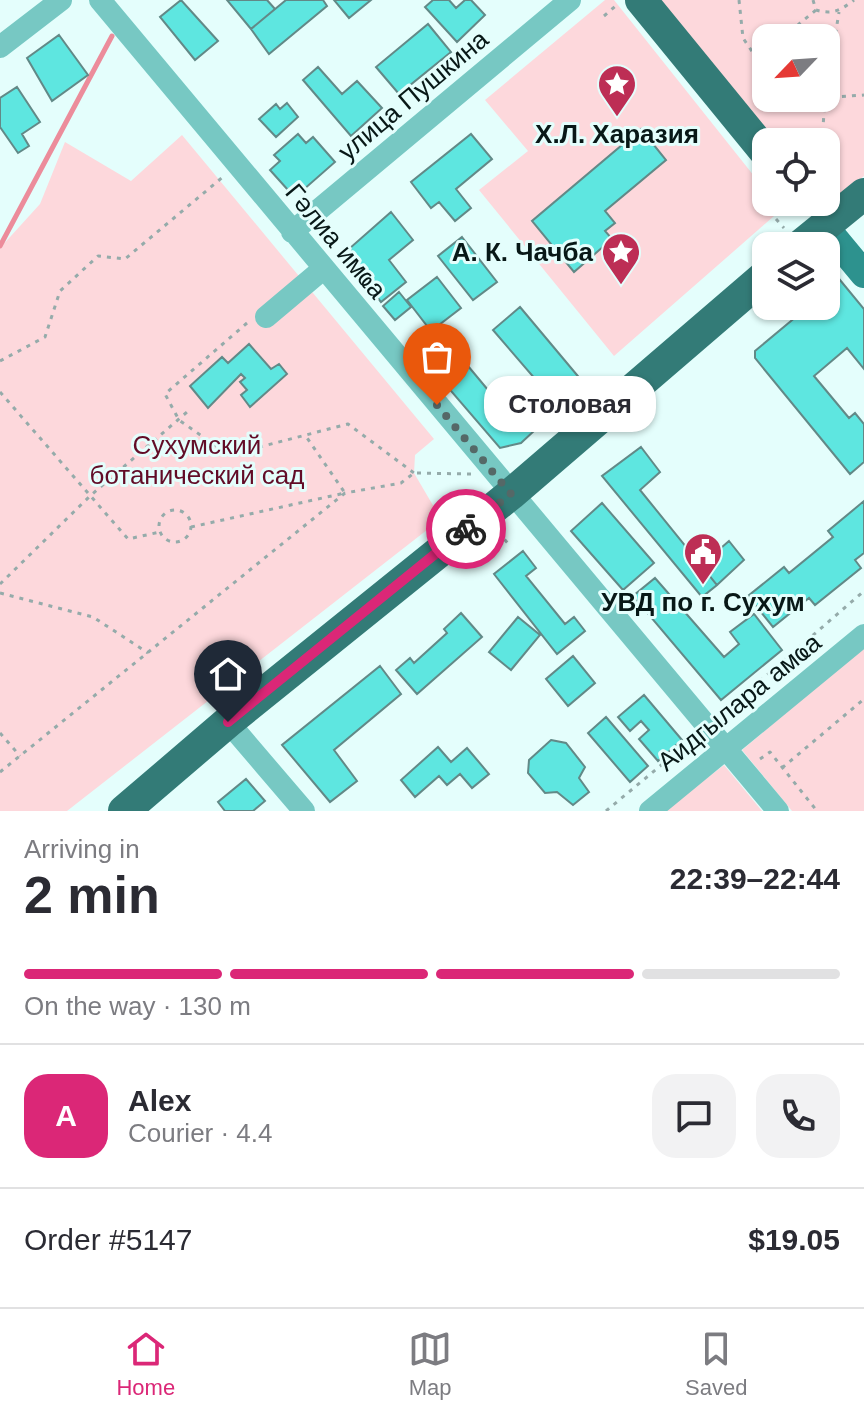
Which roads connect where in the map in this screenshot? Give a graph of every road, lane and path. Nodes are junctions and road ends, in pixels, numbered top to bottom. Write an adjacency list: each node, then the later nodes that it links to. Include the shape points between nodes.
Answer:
1 (61, 0): 14 (street)
2 (100, 0): 19 (street, Гәлиа имҩа)
3 (570, 0): 22 (street, улица Пушкина)
4 (622, 0): 11 (path)
5 (641, 0): 18 (highway)
6 (739, 0): 15 (path, via 743,38)
7 (813, 0): 9 (path)
8 (854, 0): 10 (path)
9 (816, 10): 10 (path); 12 (path)
10 (839, 12): 13 (path)
11 (604, 16)
12 (799, 24)
13 (837, 24)
14 (0, 47)
15 (752, 54)
16 (864, 95): 17 (path)
17 (840, 96)
18 (752, 136)
19 (236, 165): 22 (street, Гәлиа имҩа); 27 (path, via 125,259 98,256 60,291 45,337)
20 (864, 194): 21 (highway)
21 (810, 225): 24 (main road)
22 (292, 232): 23 (street, Гәлиа имҩа)
23 (323, 269): 26 (street); 33 (street, Гәлиа имҩа)
24 (864, 274)
25 (752, 286): 33 (highway)
26 (262, 316): 30 (path, via 165,394)
27 (0, 361)
28 (0, 392): 35 (path)
29 (187, 412): 30 (path)
30 (179, 420): 31 (path, via 229,455); 35 (path)
31 (305, 435): 32 (path, via 348,424); 34 (path)
32 (414, 473): 33 (path); 34 (path, via 401,483)
33 (503, 484): 44 (highway); 45 (street, Гәлиа имҩа)
34 (345, 493): 36 (path); 42 (path)
35 (90, 496): 37 (path, via 128,539); 38 (path)
36 (191, 527): 37 (path, via 178,542); 37 (path, via 185,513 170,510 160,521)
37 (160, 532)
38 (0, 584)
39 (864, 591): 45 (path)
40 (0, 593): 42 (path, via 93,617)
41 (864, 635): 47 (street, Аидгылара амҩа)
42 (148, 653): 48 (path)
43 (864, 699): 49 (path)
44 (228, 722): 52 (highway); 53 (street)
45 (709, 726): 47 (street, Гәлиа имҩа); 54 (path)
46 (0, 733): 48 (path)
47 (727, 749): 50 (street, Гәлиа имҩа); 55 (street, Аидгылара амҩа)
48 (20, 756): 51 (path)
49 (782, 768): 50 (path, via 770,752); 57 (path)
50 (745, 771): 56 (street, Гәлиа имҩа)
51 (0, 772)
52 (124, 811)
53 (304, 811)
54 (606, 811)
55 (650, 811)
56 (778, 811)
57 (817, 811)

